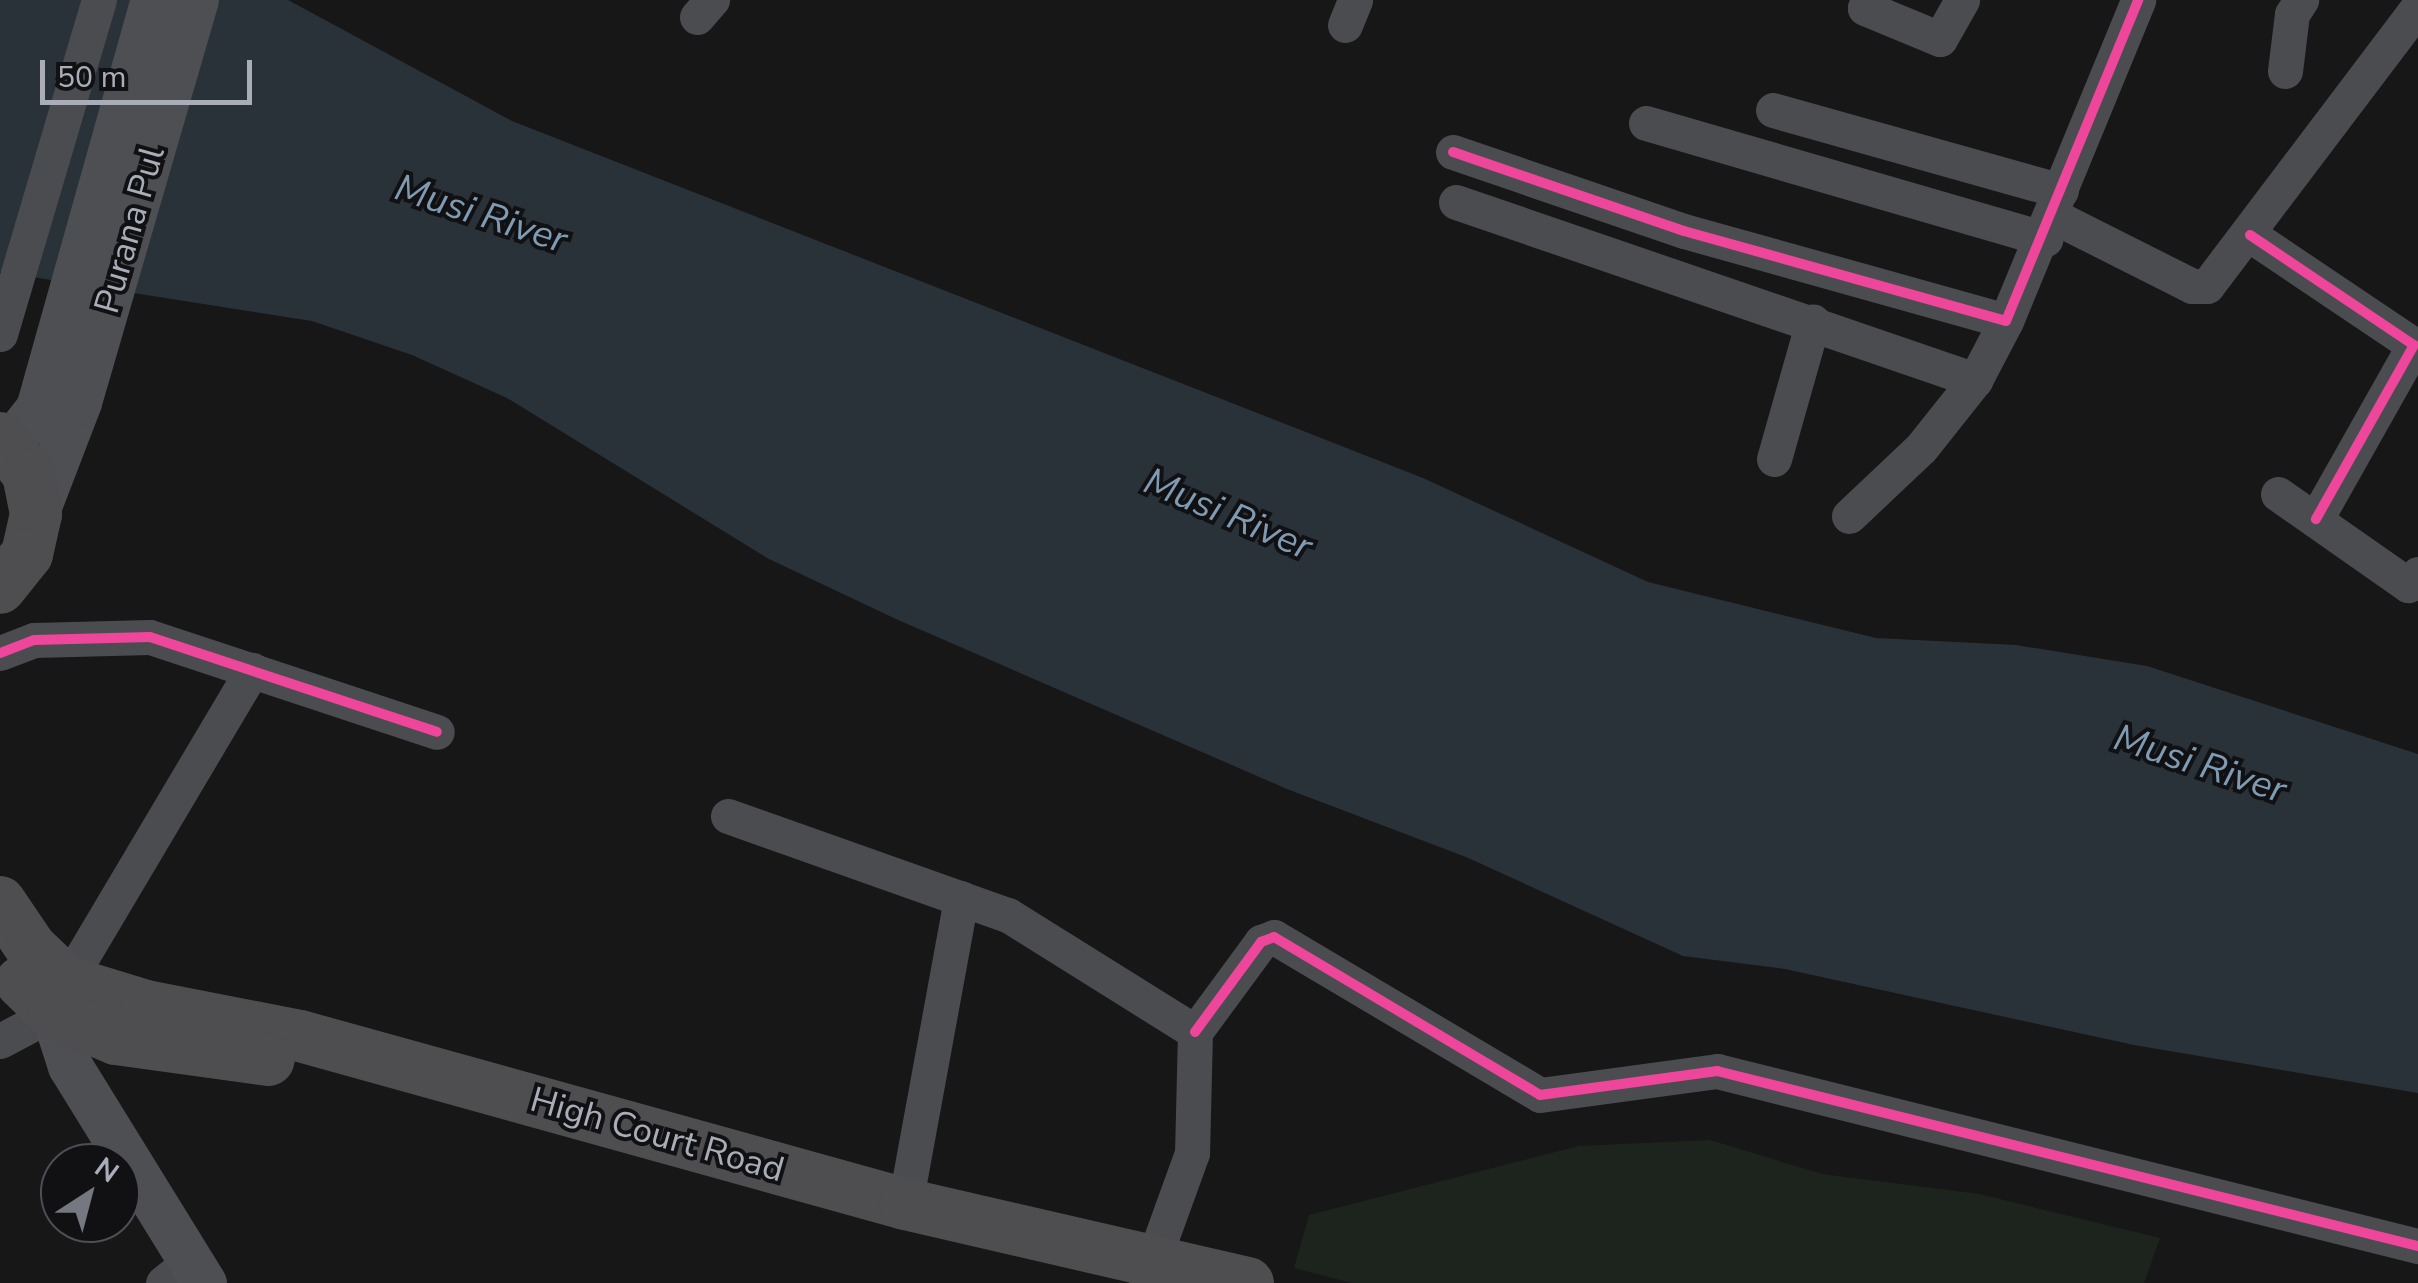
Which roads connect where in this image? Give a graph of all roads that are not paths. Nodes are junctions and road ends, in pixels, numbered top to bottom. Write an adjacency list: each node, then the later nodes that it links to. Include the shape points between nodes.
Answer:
1 (99, 0): 18 (street)
2 (154, 0): 20 (main road, Purana Pul)
3 (196, 0): 20 (main road, Purana Pul)
4 (1869, 0): 5 (street, via 1864,8 1940,39)
5 (1962, 0)
6 (2138, 0): 14 (street)
7 (2301, 0): 9 (street, via 2292,14)
8 (2418, 6): 15 (street)
9 (2285, 72)
10 (1773, 110): 14 (street)
11 (1646, 123): 14 (street)
12 (1453, 152): 17 (street, via 1684,232)
13 (1456, 202): 16 (street)
14 (2052, 215): 15 (street, via 2192,286 2220,277); 17 (street)
15 (2250, 235): 26 (street, via 2414,346)
16 (1813, 321): 19 (street); 22 (street)
17 (2006, 321): 19 (street)
18 (0, 334)
19 (1975, 380): 25 (street, via 1920,448)
20 (62, 393): 21 (main road); 24 (main road)
21 (5, 441): 24 (highway, via 28,474)
22 (1774, 459)
23 (2278, 494): 26 (street)
24 (36, 514): 28 (highway, via 26,554)
25 (1849, 516)
26 (2316, 520): 27 (street, via 2408,585)
27 (2418, 574)
28 (1, 587)
29 (0, 653): 30 (street, via 34,640 150,637)
30 (252, 670): 31 (street); 36 (street)
31 (437, 732)
32 (728, 816): 33 (street)
33 (960, 898): 37 (street, via 1008,915); 39 (street)
34 (0, 902): 36 (highway)
35 (0, 959): 36 (highway)
36 (60, 998): 38 (street); 39 (highway, High Court Road, via 146,1006 300,1036); 41 (highway, High Court Road, via 116,1039 290,1064 898,1226); 42 (main road, via 78,1080)
37 (1196, 1032): 40 (street, via 1260,942 1274,937 1540,1095 1717,1071); 41 (street, via 1192,1152)
38 (0, 1040)
39 (904, 1204): 41 (highway, High Court Road)
40 (2418, 1246)
41 (1148, 1275): 43 (highway, High Court Road)
42 (185, 1276)
43 (1248, 1283)

